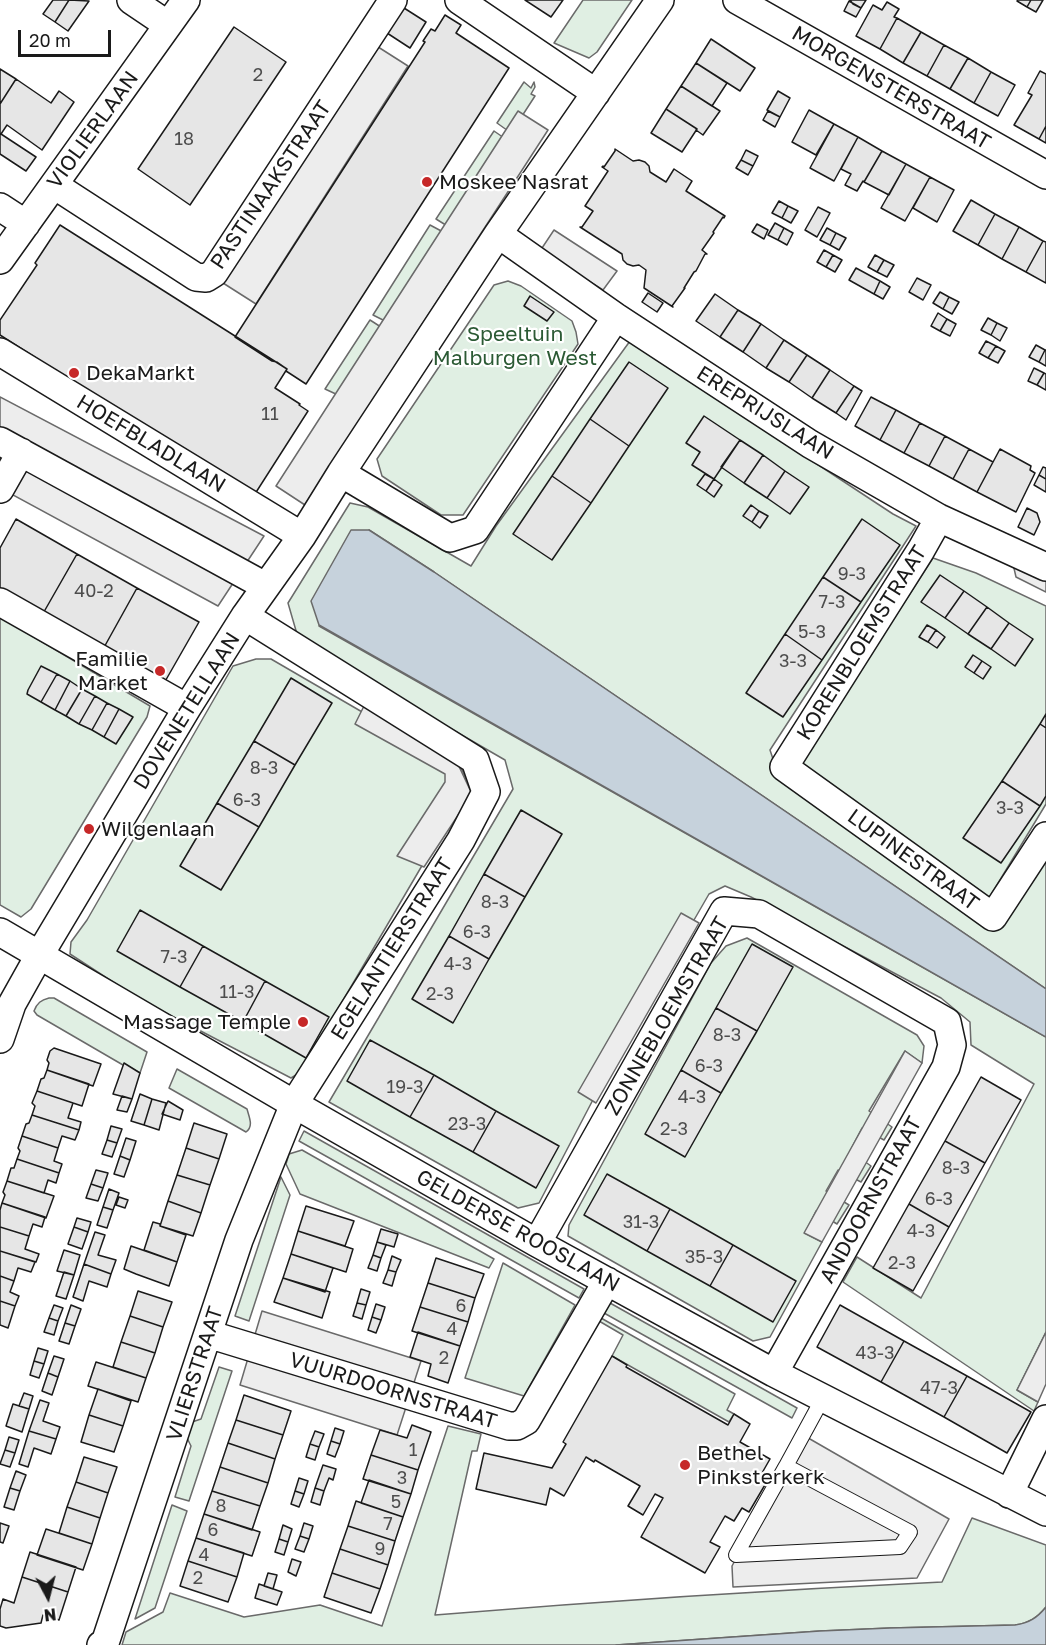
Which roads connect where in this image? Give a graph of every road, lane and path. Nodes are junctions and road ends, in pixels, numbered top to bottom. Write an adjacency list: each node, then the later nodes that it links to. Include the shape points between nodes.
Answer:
1 (131, 0): 7 (street)
2 (186, 0): 7 (street, VIOLIERLAAN)
3 (393, 0): 10 (street, PASTINAAKSTRAAT, via 214,273 206,278 196,277)
4 (459, 0): 8 (street)
5 (660, 0): 8 (street, DOVENETELLAAN)
6 (737, 0): 9 (street, MORGENSTERSTRAAT)
7 (168, 25): 10 (street, VIOLIERLAAN)
8 (596, 93): 13 (street, DOVENETELLAAN)
9 (1046, 175)
10 (54, 184): 12 (street, VIOLIERLAAN)
11 (0, 207): 12 (street)
12 (26, 224): 14 (street, VIOLIERLAAN)
13 (498, 234): 15 (street, EREPRIJSLAAN); 18 (street, DOVENETELLAAN)
14 (0, 260)
15 (616, 317): 18 (street, via 475,530 450,538); 20 (street, EREPRIJSLAAN, via 810,444)
16 (0, 352): 21 (street, HOEFBLADLAAN)
17 (10, 447): 19 (street); 23 (street)
18 (341, 473): 21 (street, DOVENETELLAAN)
19 (0, 489)
20 (939, 518): 22 (street, EREPRIJSLAAN); 27 (street, KORENBLOEMSTRAAT)
21 (302, 536): 23 (street, DOVENETELLAAN)
22 (1046, 567)
23 (266, 586): 25 (street, DOVENETELLAAN)
24 (0, 602): 26 (street)
25 (246, 616): 26 (street, DOVENETELLAAN); 33 (street, EGELANTIERSTRAAT, via 475,760 486,792 461,840)
26 (187, 708): 30 (street, DOVENETELLAAN)
27 (784, 767): 28 (street, LUPINESTRAAT, via 993,917)
28 (1046, 836)
29 (0, 932): 30 (street, GELDERSE ROOSLAAN)
30 (40, 954): 32 (street, via 12,1004); 33 (street, GELDERSE ROOSLAAN)
31 (947, 1022): 34 (street, ZONNEBLOEMSTRAAT, via 759,914 724,911); 37 (street, ANDOORNSTRAAT, via 952,1045 946,1067)
32 (0, 1039)
33 (294, 1104): 34 (street, GELDERSE ROOSLAAN); 36 (street, VLIERSTRAAT, via 239,1239)
34 (537, 1243): 35 (street, GELDERSE ROOSLAAN)
35 (607, 1281): 36 (street, VUURDOORNSTRAAT, via 526,1421 517,1426 449,1409); 37 (street, GELDERSE ROOSLAAN)
36 (208, 1334): 43 (street, VLIERSTRAAT, via 105,1643)
37 (774, 1373): 38 (street, GELDERSE ROOSLAAN)
38 (823, 1398): 40 (lane); 41 (street, GELDERSE ROOSLAAN)
39 (1046, 1419): 41 (street)
40 (786, 1466): 40 (lane, via 796,1471 910,1532 900,1547 736,1555)
41 (1009, 1494): 42 (street, GELDERSE ROOSLAAN)
42 (1046, 1512)
43 (101, 1645)

